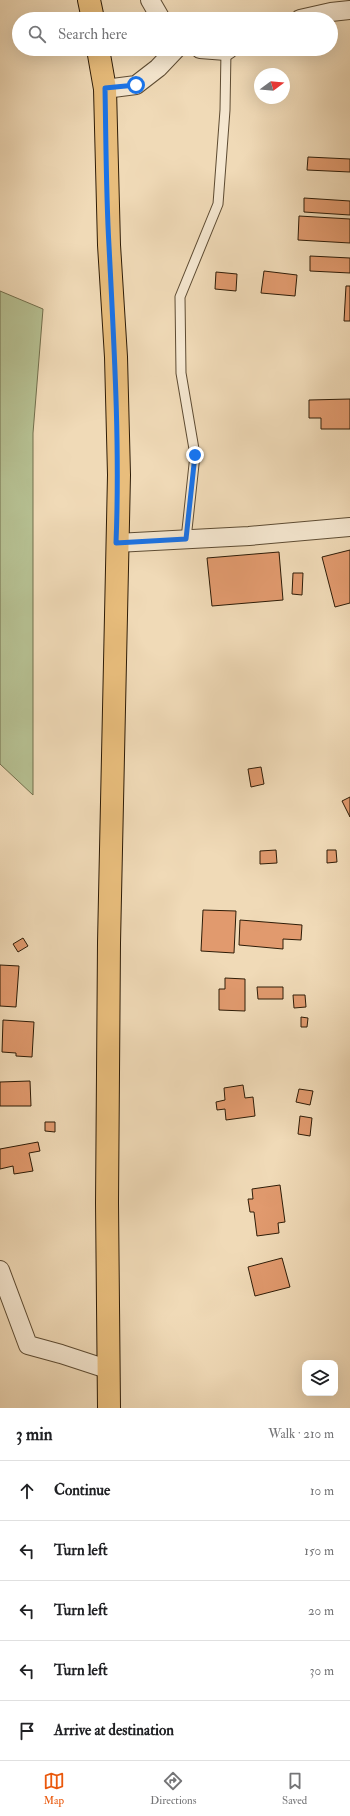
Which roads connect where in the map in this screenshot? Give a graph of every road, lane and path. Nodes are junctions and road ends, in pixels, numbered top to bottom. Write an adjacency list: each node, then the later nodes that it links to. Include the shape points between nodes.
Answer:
1 (89, 0): 4 (main road)
2 (150, 0): 5 (street)
3 (350, 10): 6 (street)
4 (92, 12)
5 (157, 12)
6 (331, 12)
7 (99, 56): 10 (main road)
8 (169, 56): 10 (street, via 136,85)
9 (228, 56): 12 (lane, via 218,204 180,296 181,373 195,455)
10 (105, 88): 13 (main road, via 116,380)
11 (350, 527): 12 (street)
12 (186, 539): 13 (street)
13 (116, 543): 15 (main road, via 108,943 107,1203)
14 (0, 1270): 15 (street, via 28,1344)
15 (110, 1370): 16 (main road)
16 (109, 1408)

